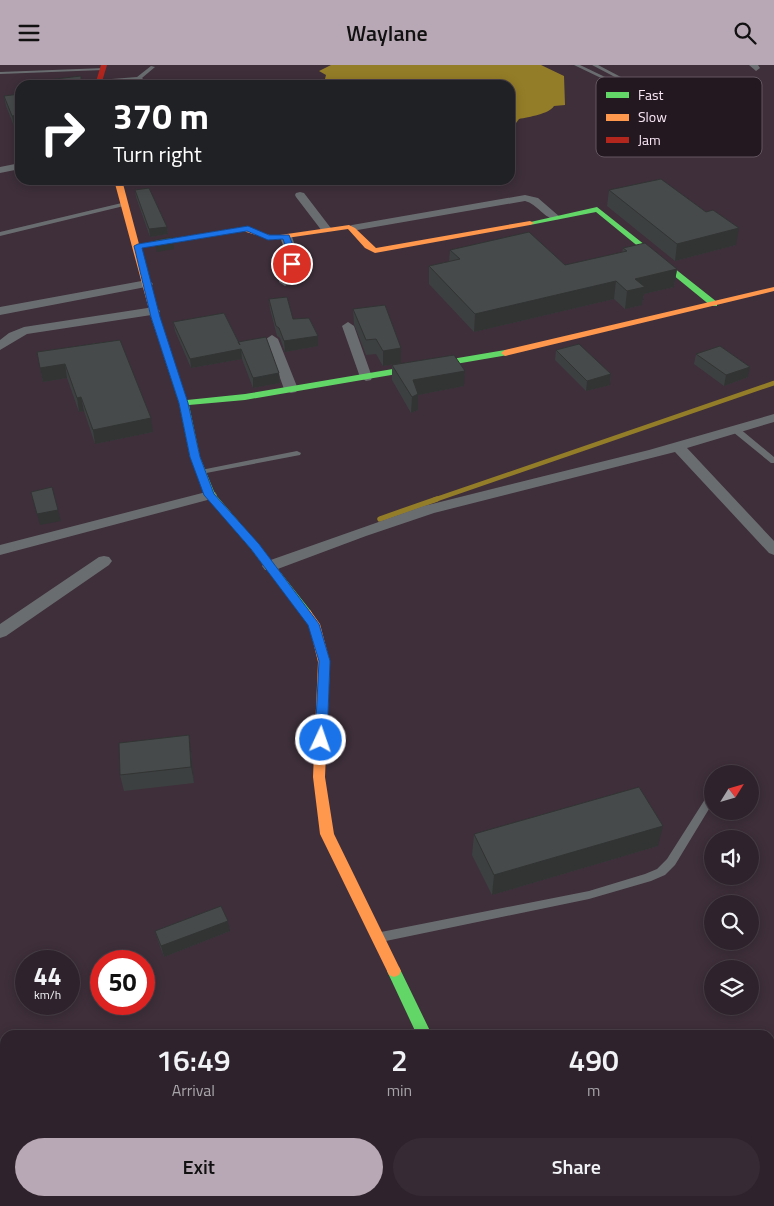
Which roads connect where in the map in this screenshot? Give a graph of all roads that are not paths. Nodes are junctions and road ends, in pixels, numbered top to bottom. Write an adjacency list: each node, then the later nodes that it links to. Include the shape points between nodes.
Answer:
1 (576, 65): 6 (lane)
2 (594, 65): 7 (lane)
3 (104, 67): 5 (lane); 9 (street)
4 (153, 67): 8 (lane)
5 (0, 73)
6 (601, 77)
7 (618, 77)
8 (138, 78): 10 (lane); 11 (lane)
9 (100, 80)
10 (122, 80)
11 (143, 80)
12 (15, 167): 13 (street)
13 (0, 170)
14 (120, 185): 16 (street)
15 (300, 195): 19 (street)
16 (126, 204): 20 (lane); 22 (street)
17 (555, 217): 18 (street, via 534,200 525,198); 18 (street, via 375,251 369,249); 26 (street, via 600,210)
18 (352, 228): 19 (street)
19 (326, 229): 21 (street)
20 (0, 234)
21 (286, 237): 22 (street, via 268,238 252,229 243,229); 23 (street, via 294,259)
22 (138, 246): 24 (street)
23 (285, 282)
24 (147, 284): 27 (street); 28 (street)
25 (774, 289): 26 (street)
26 (714, 304): 32 (street, via 506,353)
27 (0, 311)
28 (154, 311): 31 (street, via 24,331); 34 (street)
29 (348, 326): 32 (street)
30 (272, 339): 33 (street)
31 (0, 346)
32 (366, 377): 33 (street)
33 (292, 389): 34 (street)
34 (184, 403): 40 (street)
35 (774, 418): 36 (street)
36 (736, 430): 37 (street); 39 (lane)
37 (678, 447): 42 (street); 45 (street, via 450,503)
38 (297, 453): 40 (lane)
39 (774, 461)
40 (201, 471): 41 (street)
41 (210, 495): 43 (street); 45 (street)
42 (774, 549)
43 (0, 550)
44 (104, 561): 46 (street)
45 (270, 566): 48 (street, via 314,624 324,661 319,777 327,834)
46 (0, 632)
47 (704, 808): 48 (lane, via 671,862 661,872 647,878 589,895)
48 (378, 937): 49 (street)
49 (423, 1030)

